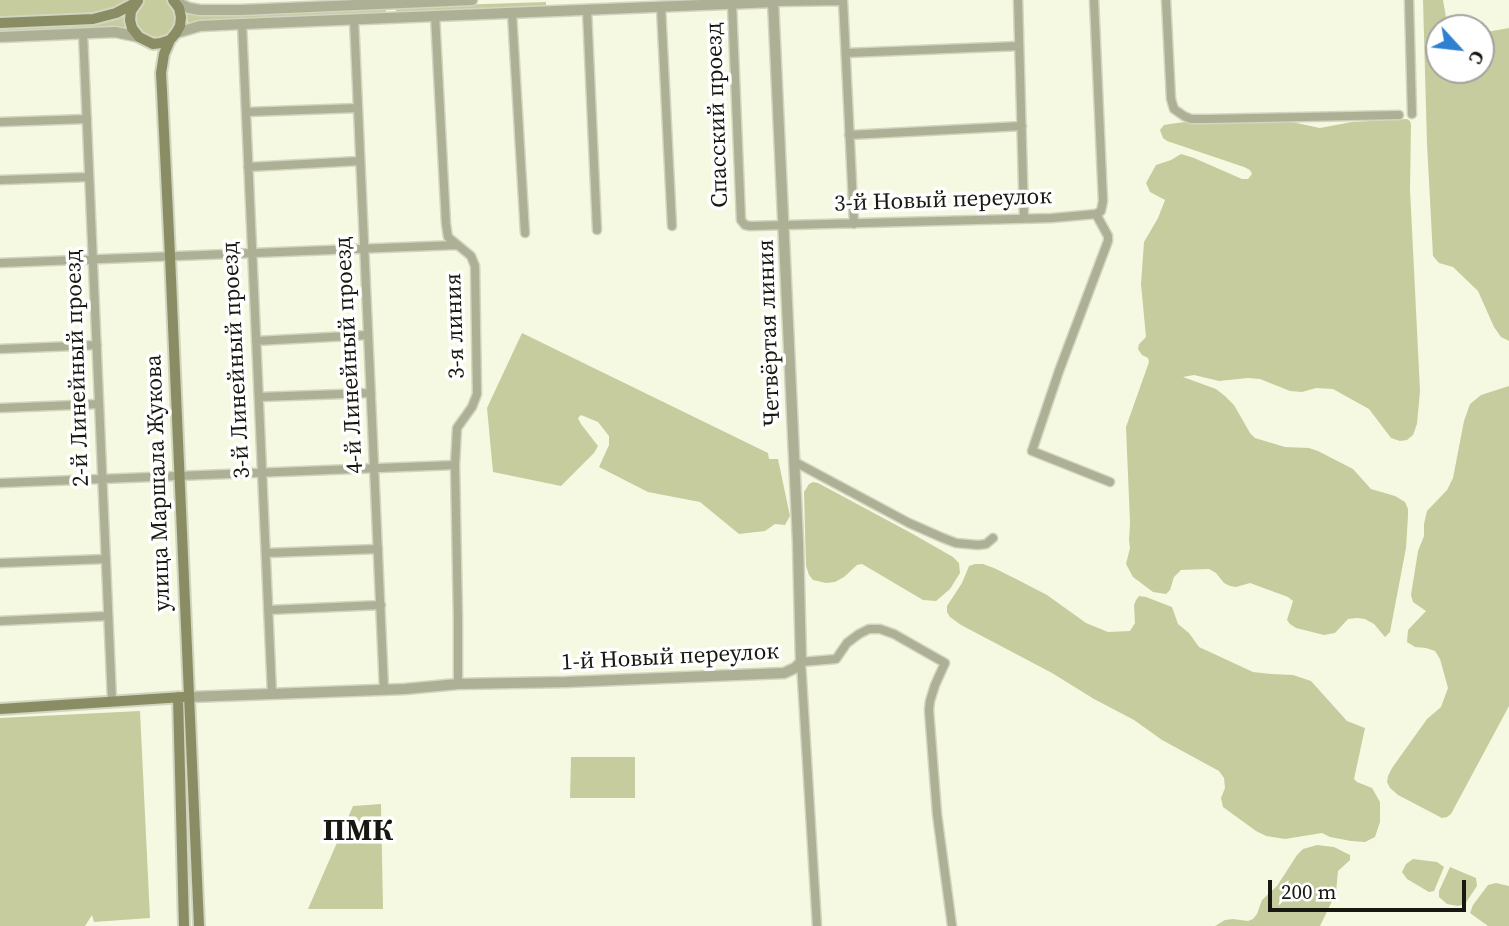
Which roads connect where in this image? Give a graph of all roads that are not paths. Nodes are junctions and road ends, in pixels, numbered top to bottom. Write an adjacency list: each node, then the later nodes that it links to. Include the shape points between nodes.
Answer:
1 (174, 0): 11 (street, via 189,8 241,10); 23 (main road, улица Маршала Жукова, via 181,17)
2 (472, 0): 11 (street)
3 (551, 0): 15 (street)
4 (843, 0): 10 (street); 27 (street)
5 (1018, 0): 26 (street)
6 (1094, 0): 40 (street, via 1103,201)
7 (1166, 0): 31 (street, via 1171,99 1179,113 1191,118)
8 (1409, 0): 30 (street)
9 (137, 1): 20 (main road, via 93,19); 25 (main road, via 130,19)
10 (774, 1): 12 (street); 43 (street, Четвёртая линия)
11 (392, 3): 18 (street)
12 (732, 4): 13 (street); 43 (street, Спасский проезд, via 741,220 750,226)
13 (661, 7): 14 (street); 44 (street)
14 (587, 10): 15 (street); 45 (street)
15 (551, 11): 16 (street)
16 (512, 13): 17 (street); 46 (street)
17 (435, 15): 18 (street); 47 (street, 3-я линия, via 446,224 448,237)
18 (393, 17): 19 (street)
19 (354, 19): 21 (street); 28 (street, 4-й Линейный проезд)
20 (0, 23)
21 (242, 24): 23 (street, via 200,26); 29 (street, 3-й Линейный проезд)
22 (83, 33): 24 (street); 25 (street); 32 (street, 2-й Линейный проезд)
23 (173, 36): 25 (main road, via 153,44); 50 (main road, улица Маршала Жукова, via 161,73)
24 (0, 37)
25 (139, 37)
26 (1019, 46): 27 (street); 34 (street)
27 (846, 53): 35 (street)
28 (358, 108): 29 (street); 36 (street, 4-й Линейный проезд)
29 (246, 112): 37 (street, 3-й Линейный проезд)
30 (1412, 114)
31 (1399, 115)
32 (87, 119): 33 (street); 38 (street, 2-й Линейный проезд)
33 (0, 122)
34 (1022, 126): 35 (street); 41 (street)
35 (849, 135): 42 (street)
36 (360, 161): 37 (street); 48 (street, 4-й Линейный проезд)
37 (248, 167): 49 (street, 3-й Линейный проезд)
38 (89, 177): 39 (street); 51 (street, 2-й Линейный проезд)
39 (0, 180)
40 (1098, 212): 41 (street, 3-й Новый переулок); 67 (street, via 1108,241 1031,451)
41 (1024, 218): 42 (street, 3-й Новый переулок)
42 (854, 224): 43 (street, 3-й Новый переулок)
43 (785, 225): 61 (street, Четвёртая линия)
44 (673, 226)
45 (597, 230)
46 (525, 233)
47 (457, 245): 48 (street); 62 (street, 3-я линия, via 475,266 477,394 457,428)
48 (364, 248): 49 (street); 53 (street, 4-й Линейный проезд)
49 (251, 253): 50 (street); 54 (street, 3-й Линейный проезд)
50 (170, 256): 51 (street); 65 (main road, улица Маршала Жукова)
51 (93, 259): 52 (street); 55 (street, 2-й Линейный проезд)
52 (0, 263)
53 (368, 335): 54 (street); 57 (street, 4-й Линейный проезд)
54 (256, 341): 58 (street, 3-й Линейный проезд)
55 (97, 345): 56 (street); 59 (street, 2-й Линейный проезд)
56 (0, 349)
57 (371, 393): 58 (street); 63 (street, 4-й Линейный проезд)
58 (259, 397): 64 (street, 3-й Линейный проезд)
59 (99, 404): 60 (street); 66 (street, 2-й Линейный проезд)
60 (0, 408)
61 (795, 461): 69 (street, via 943,538 978,545); 78 (street, Четвёртая линия)
62 (455, 465): 63 (street); 79 (street, 3-я линия)
63 (374, 469): 64 (street); 70 (street, 4-й Линейный проезд)
64 (262, 473): 65 (street); 71 (street, 3-й Линейный проезд)
65 (180, 475): 66 (street); 82 (main road, улица Маршала Жукова)
66 (102, 479): 68 (street); 72 (street, 2-й Линейный проезд)
67 (1110, 482)
68 (0, 483)
69 (993, 538)
70 (378, 549): 71 (street); 74 (street, 4-й Линейный проезд)
71 (266, 553): 75 (street, 3-й Линейный проезд)
72 (106, 559): 73 (street); 76 (street, 2-й Линейный проезд)
73 (0, 563)
74 (381, 605): 75 (street); 80 (street, 4-й Линейный проезд)
75 (268, 610): 81 (street, 3-й Линейный проезд)
76 (108, 617): 77 (street); 83 (street, 2-й Линейный проезд)
77 (0, 621)
78 (801, 662): 79 (street, 1-й Новый переулок, via 784,673); 89 (street); 90 (street, 1-й Новый переулок, via 836,659 859,634 880,629 945,663 929,710)
79 (458, 684): 80 (street, 1-й Новый переулок)
80 (384, 689): 81 (street, 1-й Новый переулок)
81 (272, 694): 82 (street, 1-й Новый переулок)
82 (184, 697): 83 (main road); 85 (main road, улица Маршала Жукова); 86 (main road, улица Маршала Жукова)
83 (112, 701): 84 (main road)
84 (0, 709)
85 (181, 835): 86 (main road); 87 (main road, улица Маршала Жукова)
86 (196, 836): 88 (main road, улица Маршала Жукова)
87 (184, 926)
88 (199, 926)
89 (817, 926)
90 (952, 926)

